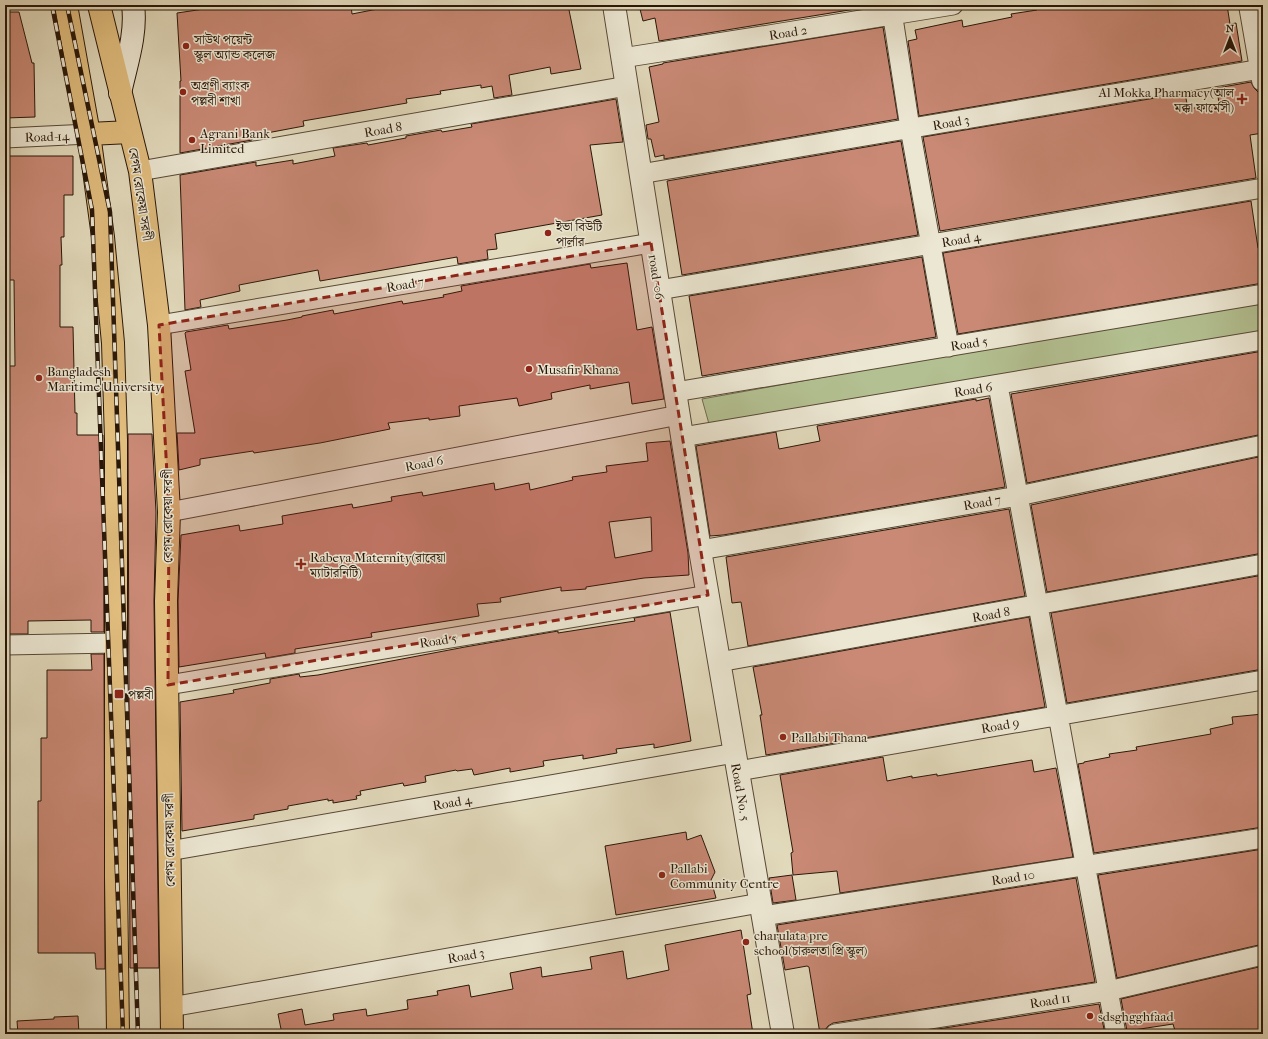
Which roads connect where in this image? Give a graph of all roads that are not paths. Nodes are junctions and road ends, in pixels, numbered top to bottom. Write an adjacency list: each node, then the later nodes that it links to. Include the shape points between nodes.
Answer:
1 (66, 5): 15 (main road)
2 (99, 5): 12 (main road, বেগম রোকেয়া সরণী)
3 (133, 5): 12 (street, via 135,18 132,41)
4 (614, 5): 9 (street, road -06)
5 (953, 5): 7 (street, Road 2)
6 (1250, 5): 8 (street)
7 (892, 10): 9 (street, Road 2); 13 (street)
8 (1259, 34): 10 (street)
9 (622, 58): 11 (street, road -06)
10 (1262, 75): 13 (street, Road 3)
11 (627, 86): 17 (street, Road 8); 18 (street, road -06)
12 (120, 93): 14 (main road, বেগম রোকেয়া সরণী)
13 (910, 128): 18 (street, Road 3); 21 (street)
14 (130, 132): 15 (main road); 17 (main road, বেগম রোকেয়া সরণী)
15 (89, 134): 16 (street, Road-14); 38 (main road, via 103,237 113,343 116,440)
16 (5, 138)
17 (140, 171): 24 (main road, বেগম রোকেয়া সরণী)
18 (640, 174): 20 (street, road -06)
19 (1263, 188): 21 (street, Road 4)
20 (651, 243): 22 (street, road -06); 24 (street, Road 7)
21 (930, 244): 22 (street, Road 4); 26 (street)
22 (659, 290): 28 (street, road -06)
23 (1263, 294): 26 (street, Road 5)
24 (159, 326): 33 (main road, বেগম রোকেয়া সরণী)
25 (1263, 340): 27 (street, Road 6)
26 (949, 347): 28 (street, Road 5)
27 (998, 385): 30 (street, Road 6); 32 (street)
28 (675, 392): 29 (street, road -06)
29 (679, 415): 30 (street, road -06); 33 (street, Road 6)
30 (682, 437): 34 (street, road -06)
31 (1263, 445): 32 (street, Road 7)
32 (1018, 496): 34 (street, Road 7); 37 (street)
33 (169, 512): 42 (main road, বেগম রোকেয়া সরণী, via 166,601)
34 (700, 550): 36 (street, Road No. 5)
35 (1263, 564): 37 (street, Road 8)
36 (708, 595): 40 (street, Road No. 5); 42 (street, Road 5)
37 (1038, 606): 40 (street, Road 8); 43 (street)
38 (116, 643): 39 (street); 52 (main road)
39 (5, 645)
40 (719, 662): 44 (street, Road No. 5)
41 (1263, 680): 43 (street, Road 9)
42 (168, 685): 46 (main road, বেগম রোকেয়া সরণী)
43 (1058, 715): 44 (street, Road 9); 47 (street)
44 (736, 762): 46 (street, Road 4); 48 (street, Road No. 5)
45 (1263, 838): 47 (street, Road 10)
46 (169, 851): 51 (main road, বেগম রোকেয়া সরণী)
47 (1085, 865): 48 (street, Road 10); 50 (street)
48 (761, 910): 51 (street, Road 3); 54 (street, Road No. 5)
49 (1263, 955): 50 (street, Road 11)
50 (1108, 991): 55 (street, Road 11); 56 (street)
51 (171, 1007): 53 (main road, বেগম রোকেয়া সরণী)
52 (118, 1034)
53 (172, 1034)
54 (783, 1034)
55 (835, 1034)
56 (1116, 1034)

